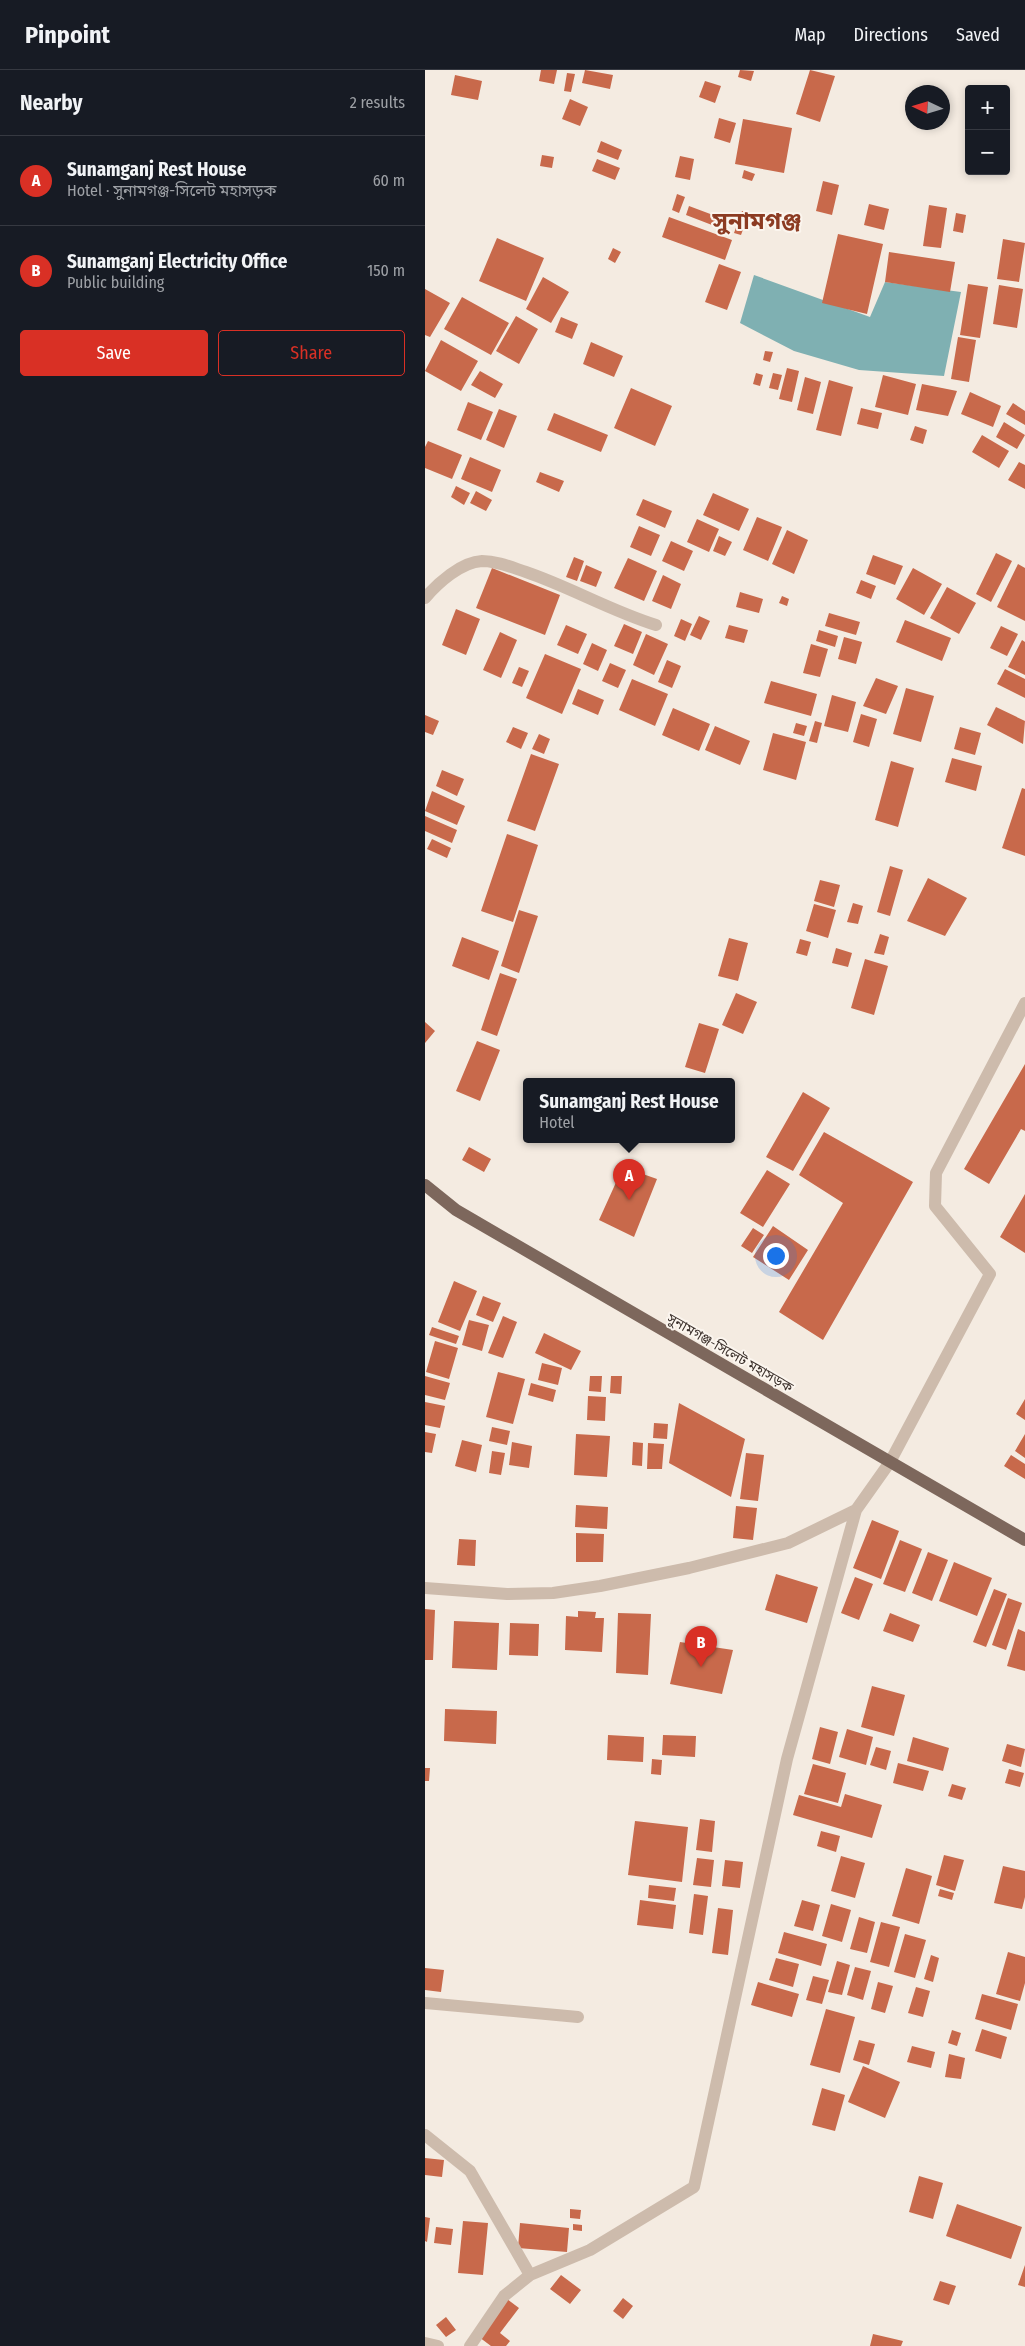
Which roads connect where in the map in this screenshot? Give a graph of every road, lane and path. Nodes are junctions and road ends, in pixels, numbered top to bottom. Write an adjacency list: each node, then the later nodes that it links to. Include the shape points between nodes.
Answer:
1 (425, 598): 2 (street, via 435,586 462,568 480,561 497,562 563,585 630,617)
2 (656, 625)
3 (1025, 1003): 5 (street, via 936,1173 935,1206 990,1274)
4 (425, 1185): 5 (main road, সুনামগঞ্জ-সিলেট মহাসড়ক, via 456,1210)
5 (889, 1462): 6 (street); 7 (main road, সুনামগঞ্জ-সিলেট মহাসড়ক)
6 (855, 1510): 8 (street, via 788,1543 600,1586 516,1594); 12 (street, via 787,1759 695,2187 591,2250)
7 (1025, 1540)
8 (425, 1588)
9 (425, 2003): 10 (street)
10 (578, 2016)
11 (425, 2135): 12 (street, via 470,2171)
12 (530, 2275): 15 (street, via 504,2296)
13 (425, 2343): 14 (street)
14 (439, 2346)
15 (469, 2346)

